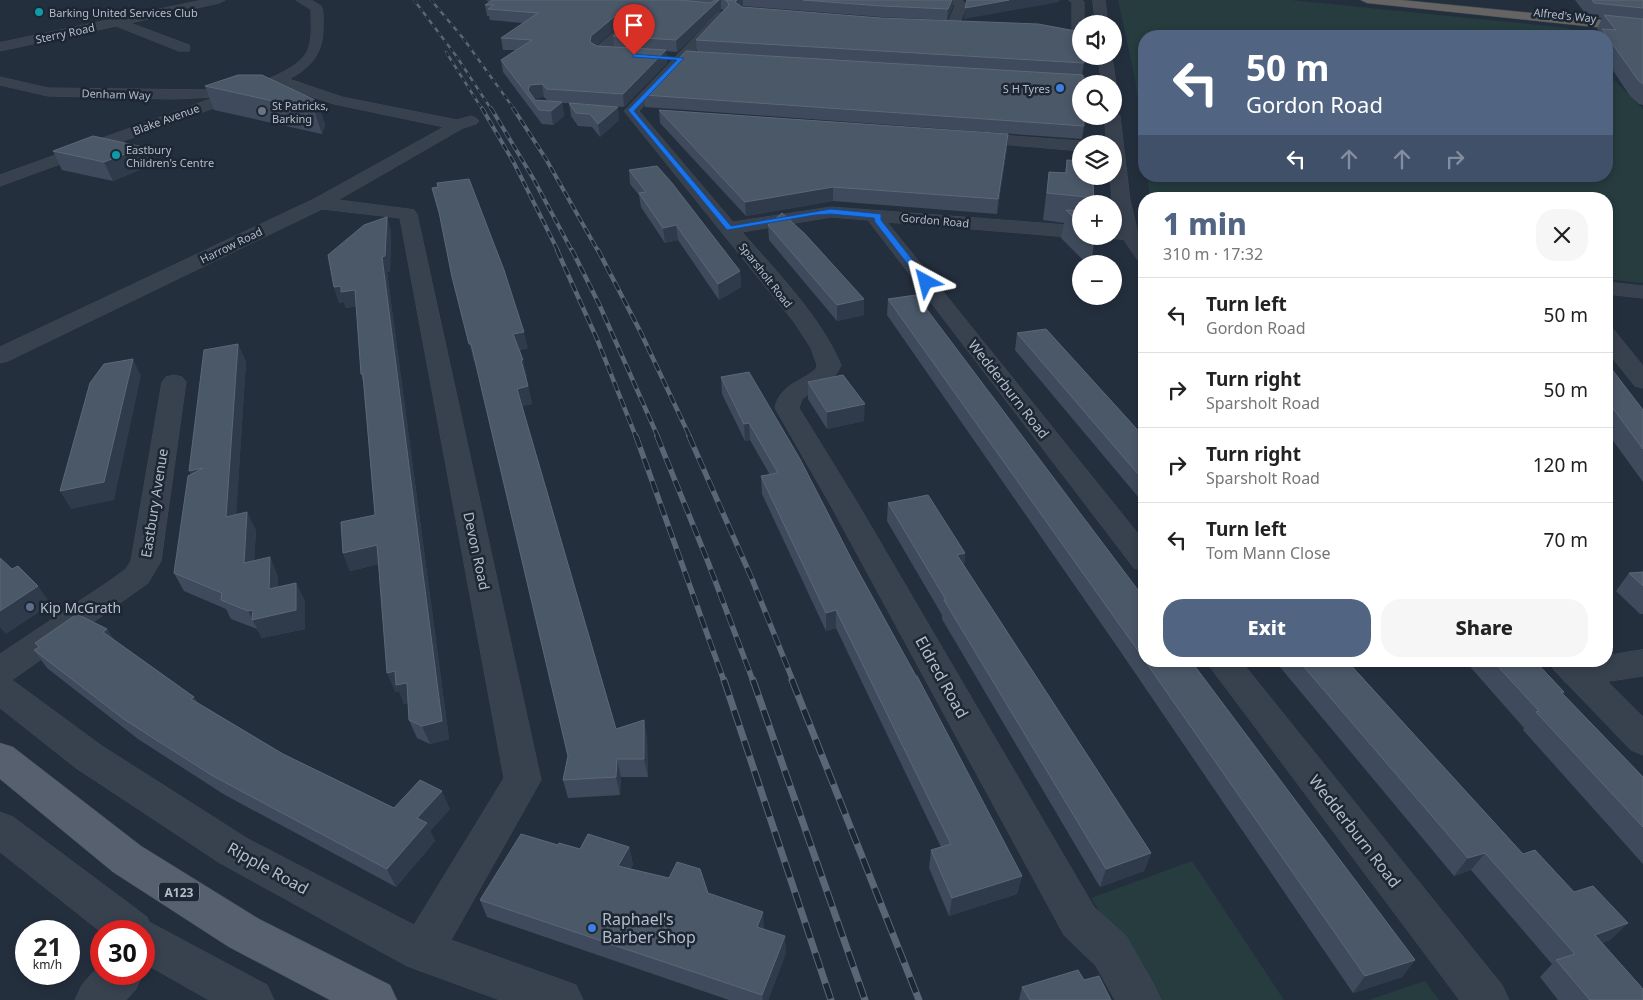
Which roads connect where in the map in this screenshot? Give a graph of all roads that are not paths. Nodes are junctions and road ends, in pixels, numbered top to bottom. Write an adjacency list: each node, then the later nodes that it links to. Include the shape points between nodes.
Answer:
1 (219, 0): 11 (street, Sterry Road)
2 (302, 0): 25 (street, Blake Avenue, via 317,8 318,34 312,58)
3 (955, 0): 15 (street, via 961,6)
4 (1099, 0): 9 (street)
5 (1367, 0): 17 (highway)
6 (1427, 0): 12 (highway, Alfred's Way)
7 (1485, 0): 10 (highway, Alfred's Way)
8 (720, 11): 22 (street)
9 (1101, 15)
10 (1643, 16)
11 (117, 22): 18 (street, Sterry Road); 19 (street)
12 (1643, 23)
13 (937, 27): 15 (street)
14 (627, 28): 20 (street, via 599,52)
15 (952, 28): 16 (street)
16 (969, 28)
17 (1643, 28)
18 (0, 47)
19 (184, 48)
20 (638, 56)
21 (664, 57): 22 (street)
22 (682, 58): 23 (street); 30 (street, via 632,108)
23 (701, 58)
24 (1034, 79): 27 (street)
25 (277, 80): 28 (street, Blake Avenue); 36 (street, Harrow Road, via 339,102 464,123)
26 (0, 81): 28 (street, Denham Way, via 48,92)
27 (1072, 82)
28 (234, 94): 34 (street, Blake Avenue)
29 (614, 113): 30 (street)
30 (634, 115): 31 (street); 38 (street, Sparsholt Road)
31 (655, 116)
32 (960, 137): 33 (street)
33 (1072, 145)
34 (0, 181)
35 (1119, 185): 40 (street)
36 (320, 203): 44 (street, Harrow Road); 60 (street, Devon Road, via 408,214 523,780)
37 (878, 216): 38 (street, Gordon Road, via 815,213); 39 (street, Gordon Road); 48 (street, Wedderburn Road)
38 (729, 228): 45 (street, Sparsholt Road, via 810,330)
39 (1072, 231)
40 (1133, 241)
41 (1613, 289): 42 (street)
42 (1643, 292)
43 (1613, 344): 46 (street)
44 (0, 356)
45 (828, 359): 66 (street, Eldred Road, via 826,372 792,394 787,400 787,408 1079,921 1110,951)
46 (1643, 381)
47 (174, 382): 53 (street, Eastbury Avenue, via 146,561 137,576)
48 (1138, 553)
49 (1643, 663): 50 (street)
50 (1613, 665)
51 (1227, 667): 67 (street, Wedderburn Road)
52 (1571, 667): 55 (street)
53 (0, 670)
54 (0, 689): 60 (street, Ripple Road, via 89,757 234,851)
55 (1643, 740)
56 (0, 758): 64 (main road, A123, via 126,859 244,932)
57 (0, 829): 58 (street)
58 (116, 920)
59 (155, 947): 63 (street)
60 (422, 951): 65 (street, Ripple Road)
61 (111, 985): 62 (street)
62 (98, 1000)
63 (252, 1000)
64 (375, 1000)
65 (561, 1000)
66 (1139, 1000)
67 (1487, 1000)

